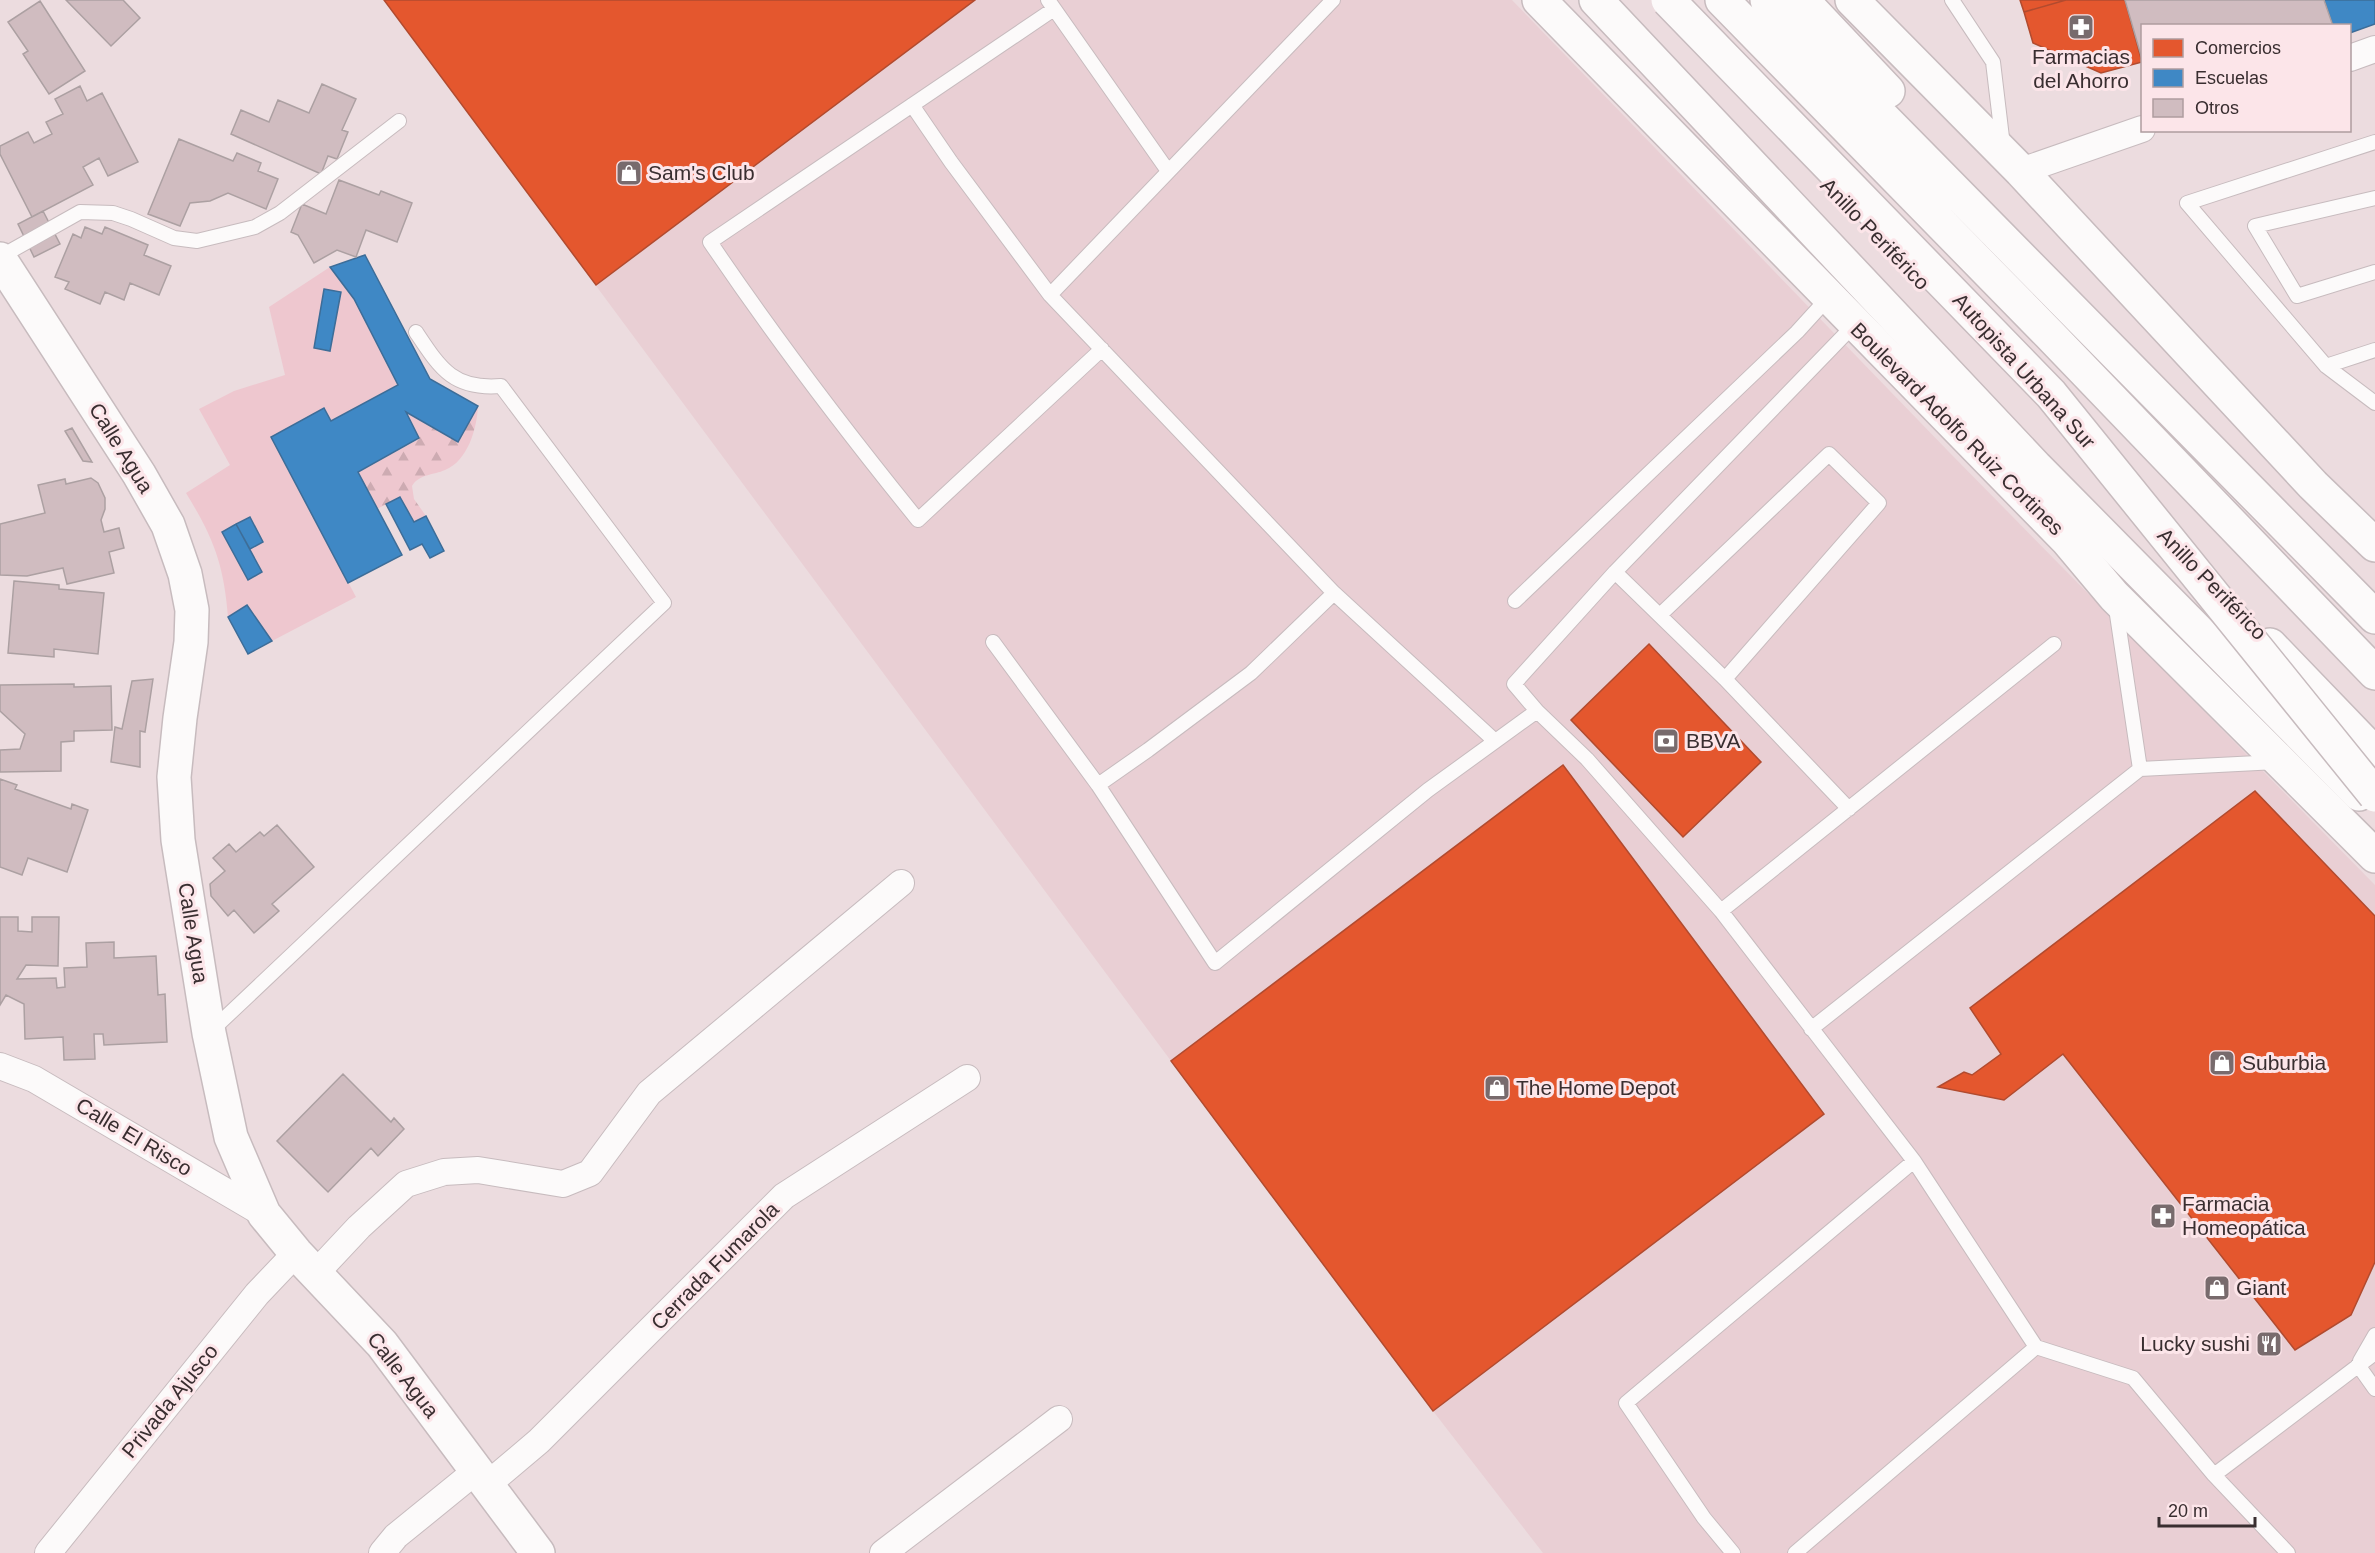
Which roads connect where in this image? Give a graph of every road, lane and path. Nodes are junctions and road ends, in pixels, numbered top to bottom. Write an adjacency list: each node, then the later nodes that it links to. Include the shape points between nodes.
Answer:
1 (1312, 0): 13 (lane)
2 (1333, 0): 13 (lane)
3 (1539, 0): 26 (main road, Boulevard Adolfo Ruiz Cortines)
4 (1596, 0): 53 (main road, via 2036,467)
5 (1649, 0): 47 (main road, Anillo Periférico)
6 (1668, 0): 51 (main road, Autopista Urbana Sur, bridge, via 2051,394)
7 (1722, 0): 43 (main road, Autopista Urbana Sur)
8 (1767, 0): 40 (main road)
9 (1802, 0): 35 (main road, via 2102,319)
10 (1852, 0): 20 (main road)
11 (1952, 0): 20 (lane, via 1993,62)
12 (1051, 4): 16 (lane); 21 (lane)
13 (1321, 13): 21 (lane)
14 (2375, 49): 15 (street)
15 (2351, 57)
16 (912, 105): 25 (lane); 29 (lane, via 710,242 757,313 863,452 918,520)
17 (399, 121): 23 (lane, via 268,222 255,227 211,239 183,240 113,213 81,212)
18 (2141, 129): 20 (street)
19 (2375, 142): 31 (lane, via 2187,203)
20 (2013, 163): 33 (main road, via 2313,485)
21 (1168, 171): 25 (lane)
22 (2375, 198): 24 (lane, via 2255,226 2297,296)
23 (0, 258): 58 (main road, Calle Agua, via 139,474 168,525 185,574 192,610 191,642 174,777 178,840)
24 (2375, 272)
25 (1050, 295): 29 (lane)
26 (1828, 298): 27 (main road, Boulevard Adolfo Ruiz Cortines); 38 (lane)
27 (1854, 325): 34 (lane); 37 (main road, Boulevard Adolfo Ruiz Cortines, via 2067,540)
28 (416, 332): 58 (lane, via 446,373 471,386 501,386 664,603)
29 (1102, 350): 36 (lane)
30 (2375, 350): 31 (lane)
31 (2326, 366): 32 (lane)
32 (2375, 404)
33 (2375, 545)
34 (1615, 572): 39 (lane); 45 (lane, via 1514,684)
35 (2375, 590)
36 (1334, 593): 46 (lane); 50 (lane, via 1251,673)
37 (2114, 596): 48 (main road, Boulevard Adolfo Ruiz Cortines); 49 (lane)
38 (1515, 601)
39 (1660, 614): 44 (lane); 44 (lane, via 1829,454 1879,503)
40 (2375, 617)
41 (993, 642): 50 (lane)
42 (2054, 644): 52 (lane)
43 (2375, 673)
44 (1725, 679): 52 (lane)
45 (1538, 711): 46 (lane); 56 (lane, via 1587,759)
46 (1495, 741): 50 (lane, via 1378,829 1215,963)
47 (2375, 754)
48 (2280, 762): 49 (lane); 54 (main road, Boulevard Adolfo Ruiz Cortines)
49 (2140, 769): 57 (lane)
50 (1098, 785)
51 (2375, 795)
52 (1849, 809): 56 (lane)
53 (2375, 811)
54 (2375, 856)
55 (901, 883): 63 (street, Privada Ajusco, via 649,1093 590,1173 563,1184 478,1170 444,1172 406,1184 359,1227)
56 (1721, 911): 57 (lane)
57 (1811, 1029): 61 (lane)
58 (209, 1033): 62 (main road, Calle Agua, via 231,1137)
59 (0, 1066): 62 (street, Calle El Risco, via 34,1079)
60 (967, 1078): 71 (street, Cerrada Fumarola, via 784,1196 539,1440)
61 (1914, 1161): 65 (lane); 76 (lane, via 1626,1403 1704,1518)
62 (264, 1214): 63 (main road, Calle Agua)
63 (306, 1263): 71 (main road, Calle Agua, via 382,1344); 72 (street, Privada Ajusco, via 257,1294)
64 (2375, 1335): 67 (lane)
65 (2036, 1347): 70 (lane, via 2133,1378); 77 (lane)
66 (2375, 1353): 67 (lane)
67 (2358, 1365): 68 (lane); 70 (lane)
68 (2375, 1389)
69 (1059, 1419): 75 (street)
70 (2214, 1475): 78 (lane)
71 (482, 1478): 73 (street, Cerrada Fumarola, via 396,1536); 74 (main road, Calle Agua)
72 (48, 1553)
73 (382, 1553)
74 (538, 1553)
75 (883, 1553)
76 (1733, 1553)
77 (1795, 1553)
78 (2288, 1553)

